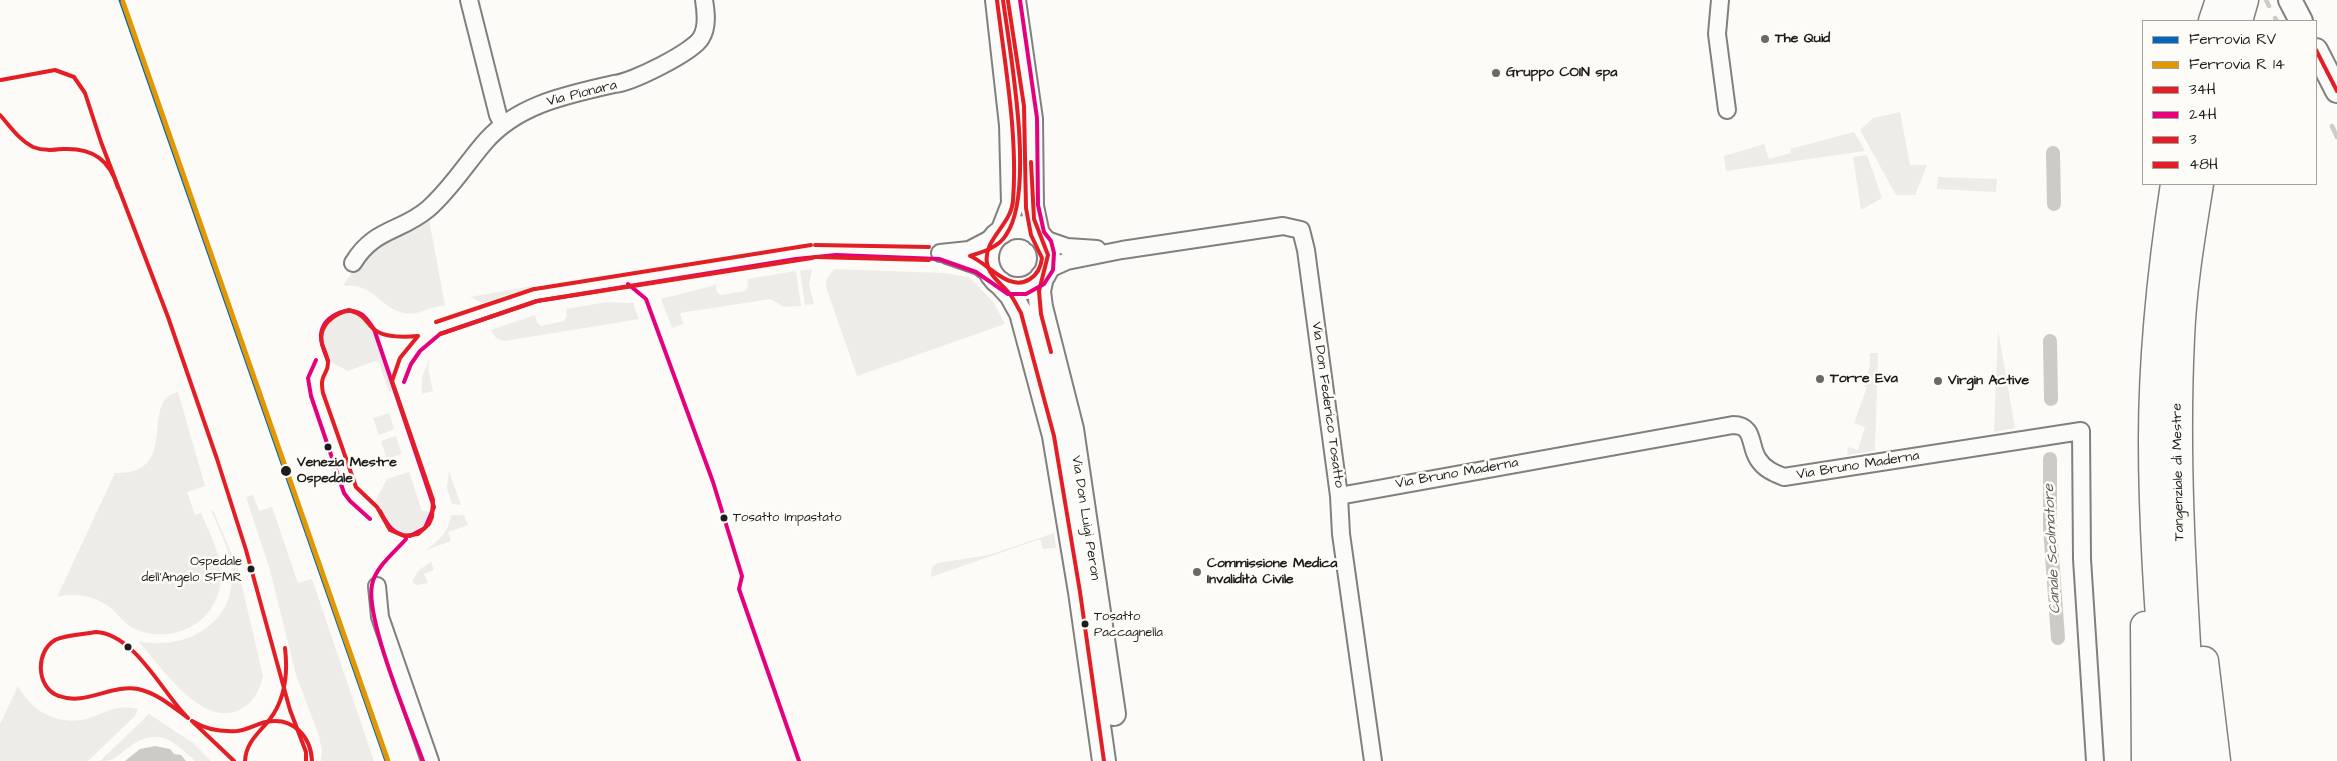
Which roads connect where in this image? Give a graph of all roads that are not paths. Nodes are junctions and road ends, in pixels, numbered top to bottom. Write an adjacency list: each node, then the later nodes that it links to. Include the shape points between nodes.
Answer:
1 (469, 0): 15 (street)
2 (704, 0): 15 (street, Via Pionara, via 705,22 701,38 655,69 624,84 552,100)
3 (997, 0): 18 (street, via 1012,125 1013,204)
4 (1014, 0): 19 (street, via 1031,119 1032,206)
5 (1720, 0): 14 (street, via 1717,34)
6 (2220, 0): 9 (highway)
7 (2244, 0): 10 (highway)
8 (2290, 0): 11 (street)
9 (2213, 20)
10 (2238, 20)
11 (2300, 20)
12 (2317, 52): 13 (street)
13 (2337, 91)
14 (1727, 110)
15 (503, 125): 21 (street, Via Pionara, via 427,210 372,239)
16 (2175, 185): 24 (highway, Tangenziale di Mestre)
17 (2199, 185): 24 (highway, Tangenziale di Mestre)
18 (999, 234): 19 (street, via 1022,228); 23 (street, via 990,245 987,256); 23 (street, via 969,250 940,253 979,266)
19 (1039, 236): 20 (street, Via Don Federico Tosatto, via 1067,247); 22 (street, via 1048,254)
20 (1122, 250): 22 (street, Via Don Federico Tosatto, via 1067,260); 25 (street, Via Don Federico Tosatto, via 1283,226 1301,230)
21 (353, 263)
22 (1043, 274): 23 (street, via 1034,284 1024,288 1013,289); 30 (street, Via Don Luigi Peron, via 1040,307 1072,429)
23 (996, 280): 29 (street, Via Don Luigi Peron, via 1011,295 1021,313 1054,436)
24 (2168, 336): 27 (highway, Tangenziale di Mestre, via 2177,486); 27 (highway, via 2139,405 2139,486 2145,615)
25 (1339, 496): 31 (street, Via Don Federico Tosatto, via 1341,534); 32 (street, Via Bruno Maderna, via 1733,425 1740,425 1750,434 1756,457 1762,464 1784,477 2081,431 2083,568)
26 (377, 586): 28 (street, via 380,617)
27 (2172, 743): 33 (highway, Tangenziale di Mestre); 34 (highway)
28 (430, 761)
29 (1104, 761)
30 (1120, 761)
31 (1373, 761)
32 (2095, 761)
33 (2194, 761)
34 (2216, 761)

